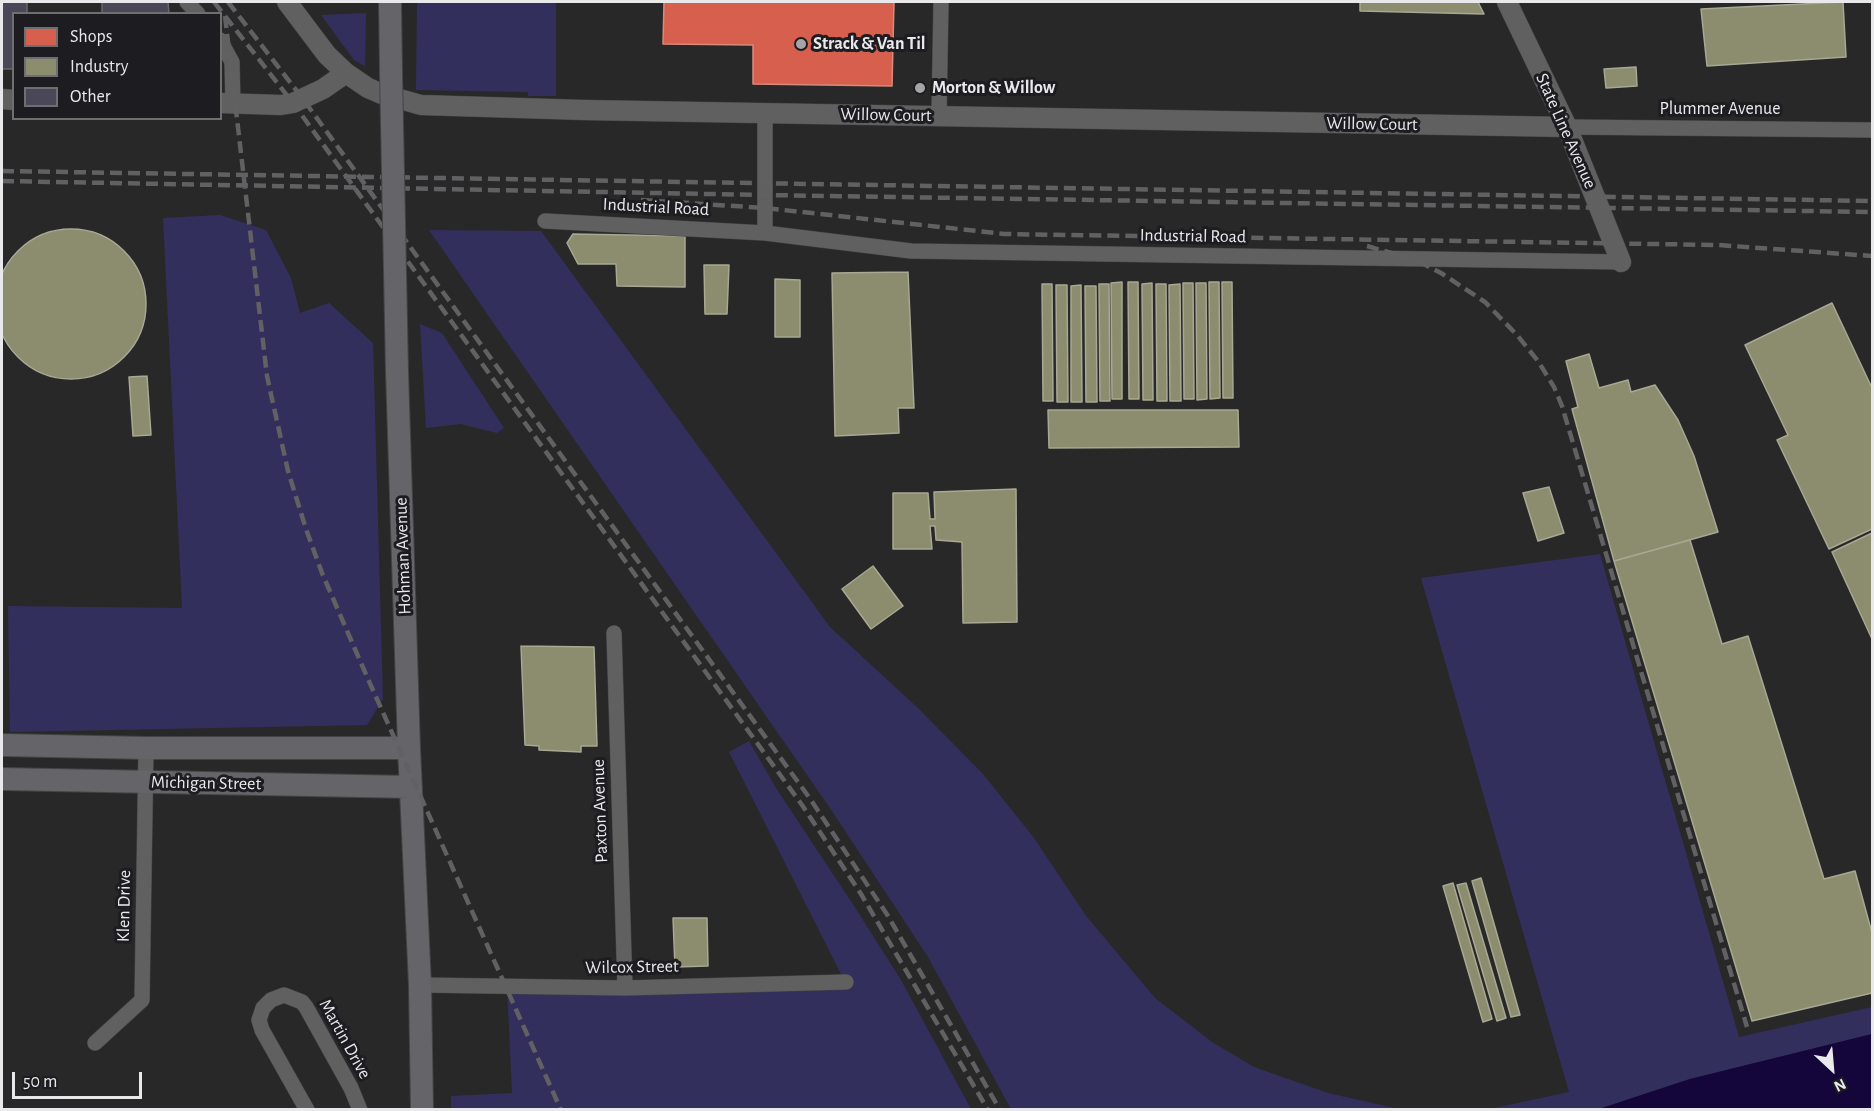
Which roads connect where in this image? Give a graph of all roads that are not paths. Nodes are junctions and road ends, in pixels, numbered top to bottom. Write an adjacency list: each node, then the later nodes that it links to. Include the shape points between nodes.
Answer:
1 (287, 2): 6 (street, Willow Court, via 327,55)
2 (390, 2): 18 (main road, Hohman Avenue, bridge)
3 (942, 2): 9 (street)
4 (1507, 2): 10 (street, State Line Avenue)
5 (222, 44): 7 (street, via 232,62)
6 (346, 73): 7 (street, via 293,103); 8 (street, Willow Court, via 382,94 421,105)
7 (227, 104)
8 (765, 114): 9 (street, Willow Court); 13 (street)
9 (939, 116): 10 (street, Willow Court)
10 (1567, 127): 11 (street, Plummer Avenue); 14 (street, State Line Avenue)
11 (1872, 129)
12 (545, 221): 13 (street, Industrial Road)
13 (765, 233): 14 (street, Industrial Road, via 911,251)
14 (1621, 262)
15 (614, 633): 24 (street, Paxton Avenue)
16 (2, 745): 17 (main road, Michigan Street)
17 (146, 748): 18 (main road, Michigan Street); 20 (street, Klen Drive)
18 (409, 748): 21 (main road, Hohman Avenue)
19 (2, 779): 20 (main road, Michigan Street)
20 (144, 782): 21 (main road, Michigan Street); 25 (street, Klen Drive, via 142,1000)
21 (411, 787): 23 (main road, Hohman Avenue)
22 (846, 982): 24 (street, Wilcox Street)
23 (420, 985): 24 (street, Wilcox Street); 28 (main road, Hohman Avenue)
24 (624, 988)
25 (95, 1043)
26 (307, 1110): 27 (street, Martin Drive, via 259,1020 263,1008 284,995 306,1007)
27 (360, 1110)
28 (422, 1110)

